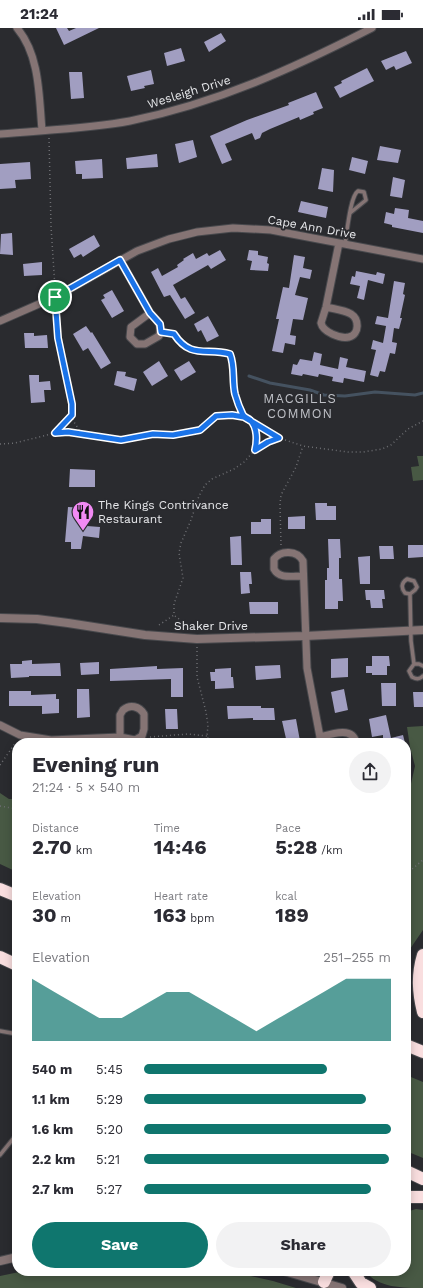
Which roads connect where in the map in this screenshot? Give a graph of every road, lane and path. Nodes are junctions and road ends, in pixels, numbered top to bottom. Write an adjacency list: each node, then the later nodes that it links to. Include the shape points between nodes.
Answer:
1 (18, 28): 3 (street, via 35,67)
2 (372, 28): 3 (street, Wesleigh Drive, via 290,69 190,106 128,121)
3 (45, 130): 4 (street, Wesleigh Drive); 9 (path, via 52,203)
4 (0, 134)
5 (350, 213): 5 (lane, via 355,192 364,192 366,200); 6 (lane)
6 (342, 243): 7 (street, Cape Ann Drive); 8 (street, Cape Ann Drive, via 271,230 226,228 168,239); 10 (street)
7 (423, 259)
8 (120, 260): 9 (street, Cape Ann Drive); 11 (street)
9 (55, 297): 12 (street, Cape Ann Drive); 14 (path, via 58,338)
10 (326, 307): 10 (street, via 352,315 357,325 354,334 345,337 324,330 321,323)
11 (150, 313): 13 (street, via 160,324); 13 (street, via 131,327 132,340 137,344 146,344)
12 (0, 321)
13 (161, 332): 15 (path, via 174,334 179,342 194,351 230,354 235,394)
14 (72, 415): 18 (path); 19 (path)
15 (244, 417): 16 (path); 19 (path, via 216,416 200,430 173,435 153,434 121,440)
16 (251, 421): 20 (path); 23 (path, via 256,432)
17 (423, 422): 22 (path, via 408,429 382,449 348,452)
18 (55, 433): 19 (path); 21 (path)
19 (82, 433)
20 (279, 438): 22 (path); 23 (path)
21 (0, 444)
22 (303, 446): 24 (path, via 296,467 281,495)
23 (255, 450): 27 (path, via 244,462 212,479 199,496 179,552 183,578 174,604)
24 (281, 553): 25 (street, via 300,556 304,567); 25 (street, via 274,559 276,573 284,576)
25 (302, 576): 33 (street)
26 (410, 594): 26 (lane, via 415,590 416,584 407,579 402,587 405,593); 31 (lane)
27 (174, 615): 29 (path); 30 (path)
28 (0, 618): 33 (street, Shaker Drive, via 68,622 174,638)
29 (159, 625)
30 (191, 628)
31 (410, 630): 32 (street, Shaker Drive); 33 (street, Shaker Drive); 35 (lane)
32 (423, 630)
33 (305, 636): 48 (street, via 309,683)
34 (197, 651): 41 (path, via 197,677 208,725)
35 (414, 664): 36 (lane); 37 (lane, via 409,671 412,677 419,679)
36 (423, 666)
37 (423, 676)
38 (0, 725): 39 (street)
39 (20, 735): 43 (path); 44 (street)
40 (142, 736): 41 (path); 42 (street, via 144,714 132,706 120,715); 47 (street)
41 (207, 736)
42 (120, 737): 45 (street); 46 (street)
43 (18, 738)
44 (38, 738)
45 (97, 738)
46 (125, 738)
47 (138, 738)
48 (320, 738)
49 (326, 738): 50 (street, via 343,732)
50 (354, 738)
51 (12, 747): 52 (path)
52 (0, 765)
53 (0, 806): 54 (path)
54 (12, 808)
55 (423, 860): 56 (path)
56 (411, 870)
57 (0, 889): 58 (highway)
58 (12, 894)
59 (423, 955): 62 (highway, via 418,983)
60 (0, 957): 61 (highway)
61 (12, 963)
62 (423, 1012)
63 (0, 1031): 64 (lane)
64 (12, 1033)
65 (411, 1047): 66 (highway)
66 (423, 1052)
67 (12, 1140): 68 (lane)
68 (0, 1155)
69 (411, 1173): 70 (highway)
70 (423, 1179)
71 (411, 1197): 72 (highway)
72 (423, 1197)
73 (12, 1258): 74 (street)
74 (0, 1261)
75 (302, 1276): 78 (street)
76 (327, 1276): 78 (highway)
77 (356, 1276): 80 (highway, via 361,1283)
78 (324, 1282): 79 (street)
79 (342, 1288)
80 (370, 1288)

